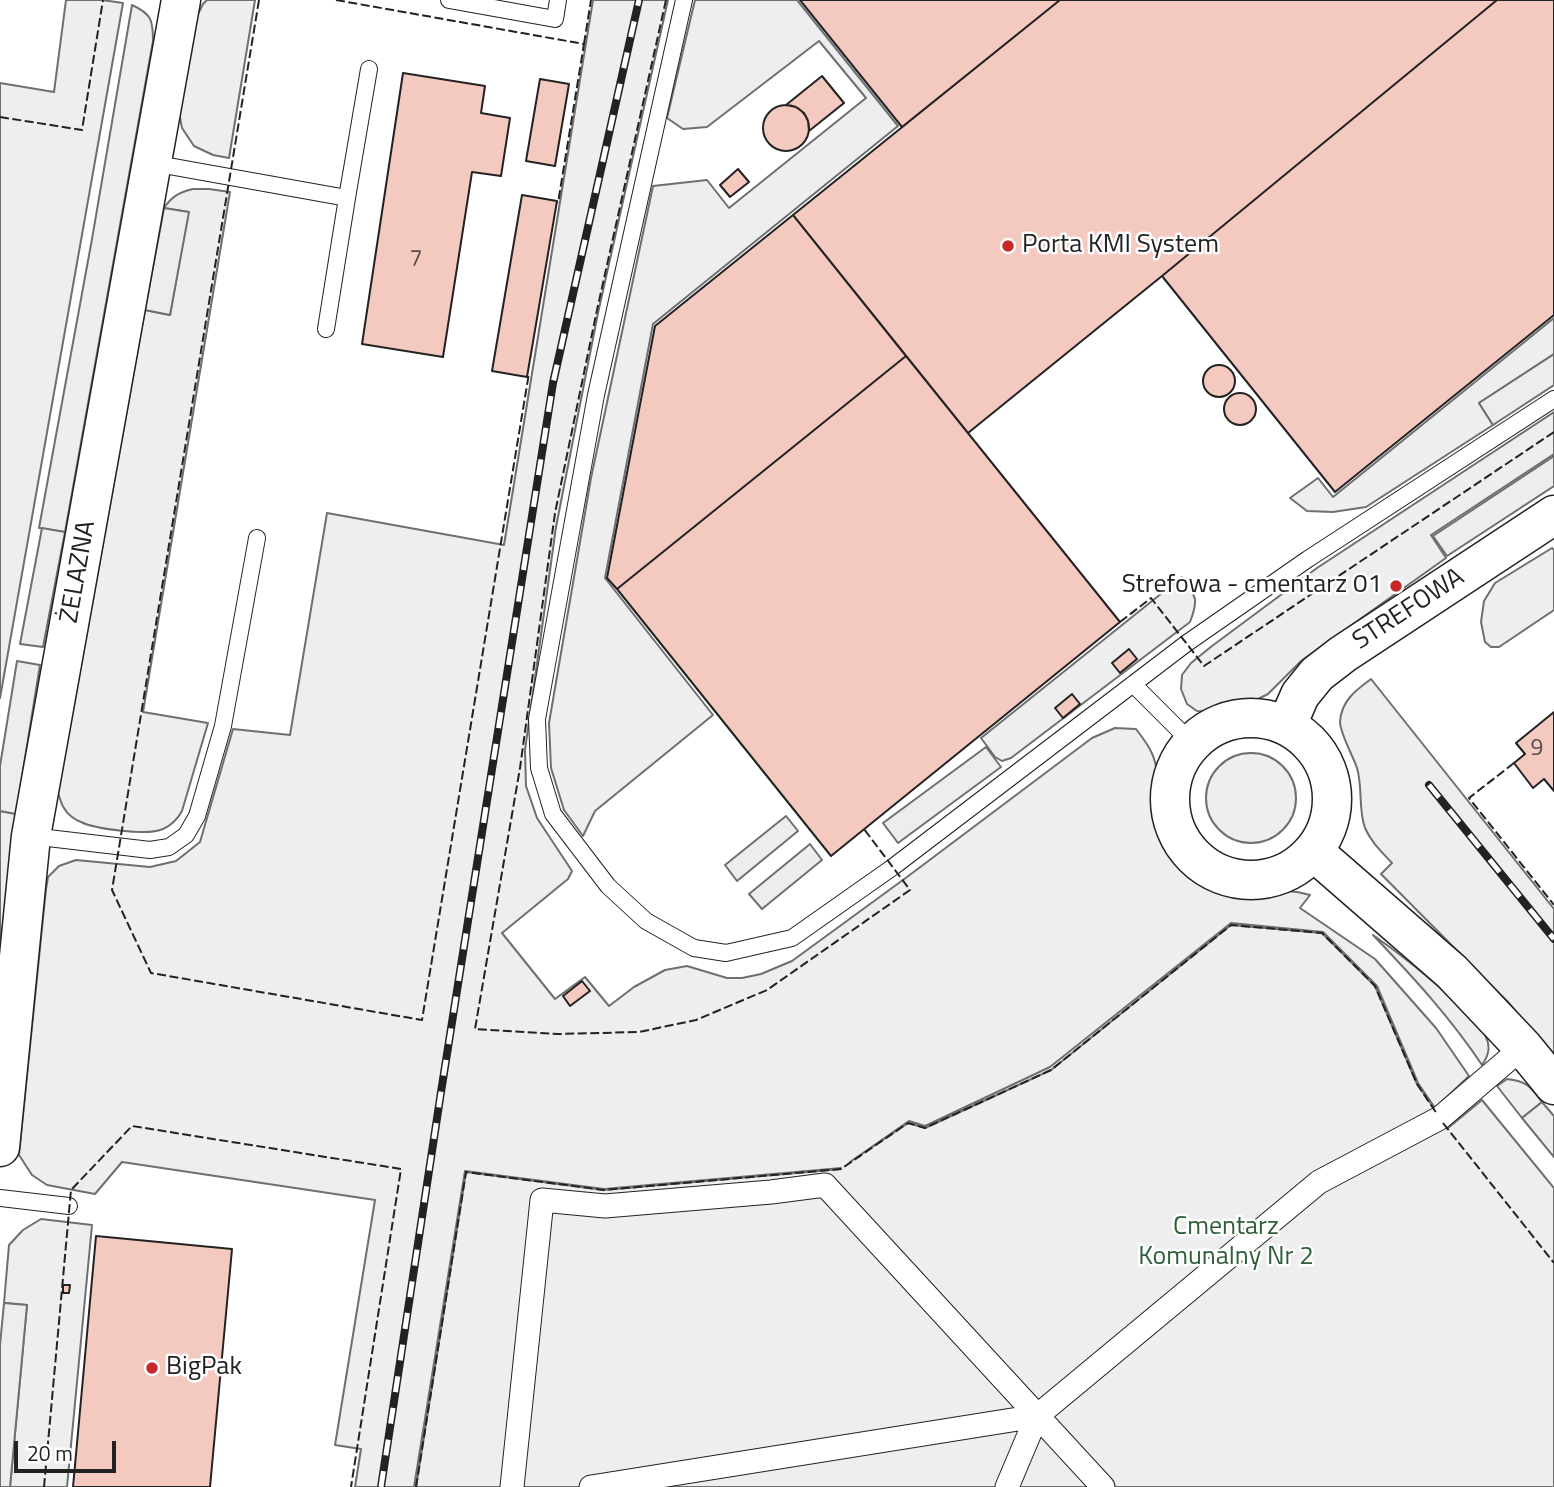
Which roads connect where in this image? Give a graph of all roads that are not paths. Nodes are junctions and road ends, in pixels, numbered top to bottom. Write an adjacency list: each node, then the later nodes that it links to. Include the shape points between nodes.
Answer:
1 (181, 0): 6 (street, ŻELAZNA)
2 (449, 0): 3 (lane, via 555,19)
3 (558, 0)
4 (684, 0): 12 (lane, via 596,395 537,719 539,768 553,814 608,886 646,921 694,948 726,953 792,938)
5 (369, 69): 7 (lane)
6 (152, 163): 7 (lane); 15 (street, ŻELAZNA)
7 (347, 198): 8 (lane)
8 (326, 329)
9 (1554, 399): 12 (lane, via 1308,559)
10 (1554, 514): 13 (street, STREFOWA, via 1334,660 1300,695)
11 (257, 537): 15 (lane, via 223,726 197,816 186,835 169,847 150,850)
12 (1133, 684): 14 (lane)
13 (1287, 725): 14 (street, via 1260,717 1231,719 1206,731); 16 (street, via 1310,742 1326,765 1333,793 1330,821)
14 (1193, 744): 16 (street, via 1173,776 1170,805 1177,832 1193,856 1216,872 1243,880 1271,878 1297,866)
15 (31, 836): 19 (street, ŻELAZNA)
16 (1313, 851): 17 (street, via 1452,972)
17 (1523, 1047): 18 (street); 22 (street, via 1440,1118 1319,1182)
18 (1554, 1085)
19 (0, 1147)
20 (0, 1198): 21 (lane)
21 (69, 1206)
22 (1037, 1416): 23 (street, via 825,1185 605,1206 542,1200); 24 (street); 25 (street); 26 (street)
23 (512, 1487)
24 (591, 1487)
25 (1007, 1487)
26 (1103, 1487)

